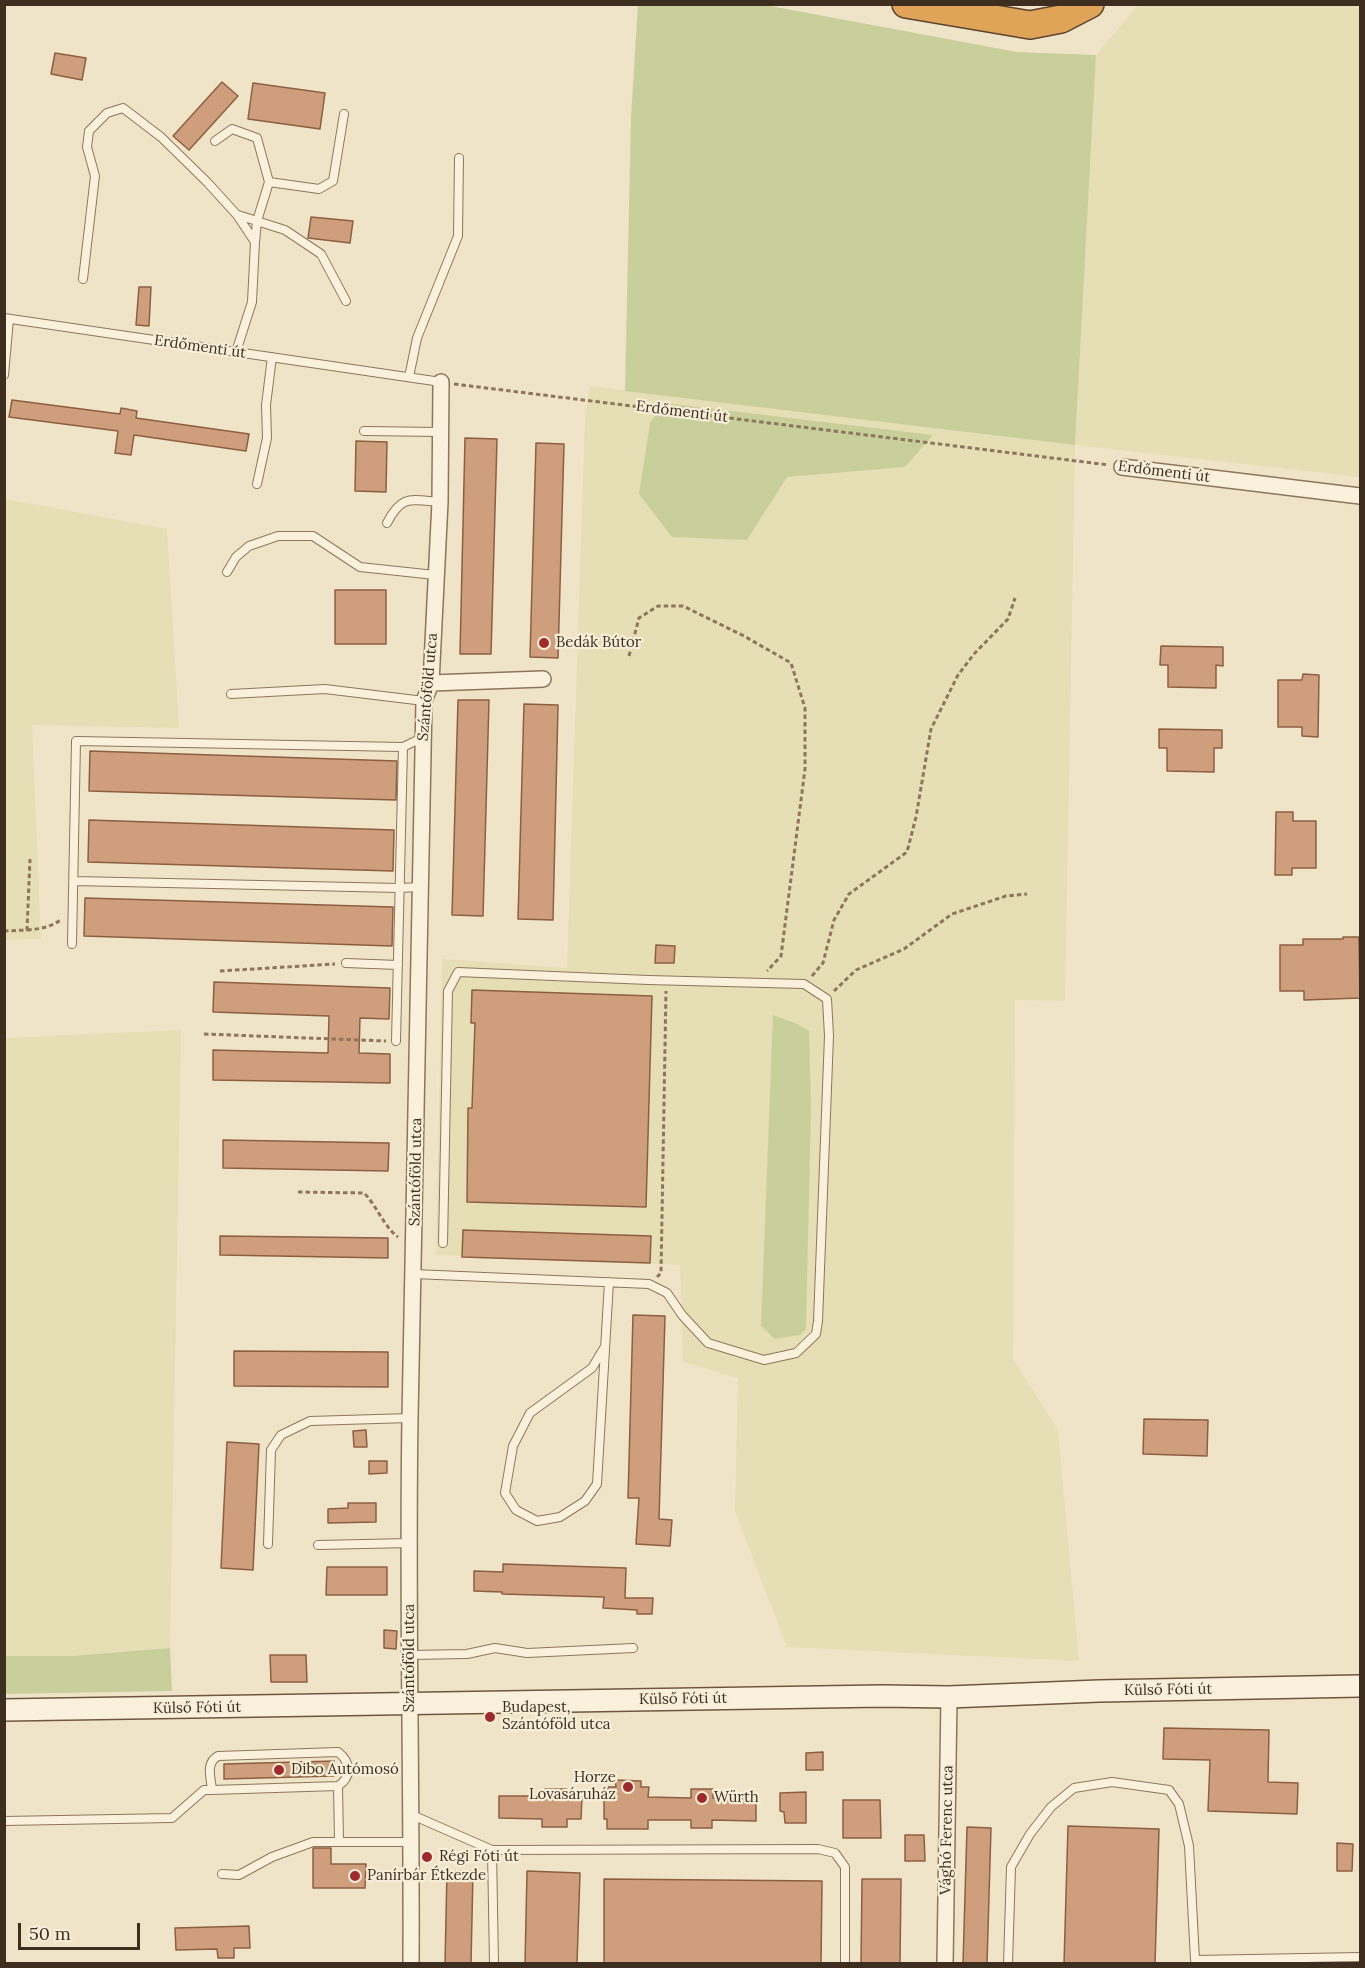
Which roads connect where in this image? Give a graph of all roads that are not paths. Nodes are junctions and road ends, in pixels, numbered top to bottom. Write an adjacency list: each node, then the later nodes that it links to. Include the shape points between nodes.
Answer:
1 (906, 4): 2 (highway, via 1030,25 1061,19)
2 (1090, 4)
3 (344, 114): 6 (lane, via 333,181 319,189)
4 (215, 141): 6 (lane, via 232,129 257,138)
5 (459, 158): 16 (lane, via 458,236 417,338)
6 (269, 182): 8 (lane)
7 (237, 215): 8 (lane); 9 (lane); 10 (lane, via 160,137 123,108 107,113 89,131 87,147 95,176)
8 (257, 221): 9 (lane); 11 (lane, via 285,230 321,254)
9 (255, 242): 13 (lane, via 252,302)
10 (83, 279)
11 (346, 301)
12 (7, 318): 13 (lane, Erdőmenti út); 15 (lane)
13 (237, 352): 14 (lane, Erdőmenti út)
14 (272, 357): 16 (lane, Erdőmenti út); 21 (lane, via 266,405 267,438)
15 (4, 375)
16 (409, 377): 17 (lane, Erdőmenti út)
17 (441, 382): 19 (street, Szántóföld utca)
18 (364, 431): 19 (lane)
19 (440, 432): 23 (street, Szántóföld utca)
20 (1122, 467): 22 (street, Erdőmenti út)
21 (257, 484)
22 (1360, 496)
23 (440, 502): 24 (lane, via 408,500 395,508); 26 (street, Szántóföld utca)
24 (387, 523)
25 (227, 572): 26 (lane, via 249,546 278,536 313,536 360,567)
26 (435, 575): 28 (street, Szántóföld utca)
27 (543, 679): 28 (street)
28 (431, 683): 30 (street, Szántóföld utca)
29 (231, 694): 30 (lane, via 325,689)
30 (424, 701): 31 (street, Szántóföld utca)
31 (424, 737): 32 (lane); 34 (street, Szántóföld utca)
32 (403, 747): 33 (lane, via 76,741); 35 (lane)
33 (74, 881): 35 (lane); 36 (lane)
34 (421, 887): 35 (lane); 41 (street, Szántóföld utca)
35 (399, 888): 38 (lane)
36 (72, 944)
37 (346, 963): 38 (lane)
38 (398, 965): 39 (lane)
39 (396, 1041)
40 (443, 1243): 42 (lane, via 448,991 458,972 804,984 827,999 829,1036 816,1334 796,1353 764,1360 708,1343 667,1293 649,1284)
41 (414, 1274): 42 (lane); 44 (street, Szántóföld utca)
42 (609, 1282): 43 (lane)
43 (604, 1348): 43 (lane, via 597,1484 585,1501 561,1517 537,1521 516,1510 505,1492 513,1446 530,1413 592,1368)
44 (410, 1418): 45 (lane, via 310,1421 281,1435 271,1450); 46 (street, Szántóföld utca)
45 (268, 1544)
46 (410, 1544): 47 (lane); 49 (street, Szántóföld utca)
47 (318, 1545)
48 (633, 1647): 49 (lane, via 527,1653 495,1648 467,1654)
49 (410, 1655): 52 (street, Szántóföld utca)
50 (1360, 1686): 51 (main road, Külső Fóti út)
51 (949, 1697): 52 (main road, Külső Fóti út); 68 (street, Vághó Ferenc utca)
52 (409, 1704): 53 (main road, Külső Fóti út); 56 (street, Szántóföld utca)
53 (4, 1710)
54 (338, 1786): 55 (lane); 55 (lane, via 344,1782 349,1766 338,1752 218,1756 209,1766); 58 (lane)
55 (212, 1790): 57 (lane, via 204,1790 172,1818)
56 (412, 1815): 59 (street, Szántóföld utca); 60 (lane)
57 (4, 1821)
58 (339, 1842): 59 (lane); 61 (lane, via 313,1842 239,1875)
59 (412, 1842): 65 (street, Szántóföld utca)
60 (492, 1850): 66 (lane); 67 (lane, via 818,1849 834,1853 846,1867)
61 (222, 1874)
62 (1360, 1957): 64 (lane)
63 (1196, 1962): 64 (lane); 69 (lane, via 1189,1846 1179,1804 1169,1790 1112,1782 1074,1788 1051,1807 1025,1842 1011,1867)
64 (1222, 1962)
65 (411, 1964)
66 (494, 1964)
67 (845, 1964)
68 (945, 1964)
69 (1008, 1964)

